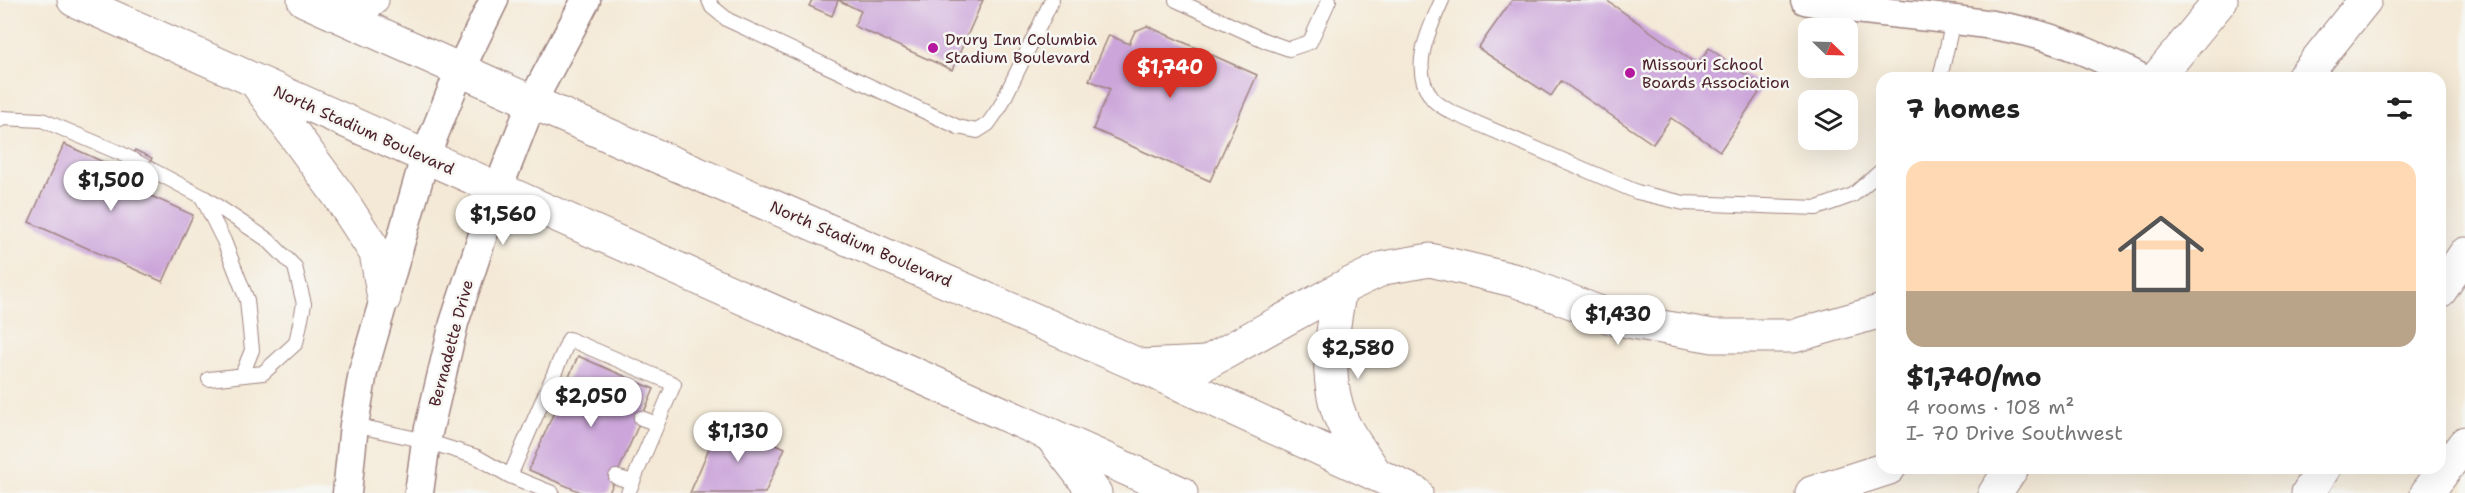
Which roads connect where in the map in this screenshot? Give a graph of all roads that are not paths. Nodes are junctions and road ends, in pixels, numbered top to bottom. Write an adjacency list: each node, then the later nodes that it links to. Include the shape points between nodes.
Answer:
1 (74, 0): 20 (main road, North Stadium Boulevard)
2 (372, 0): 13 (main road)
3 (495, 0): 15 (street)
4 (586, 0): 21 (street, Bernadette Drive)
5 (709, 0): 6 (lane, via 728,20 958,127 976,131 988,124 1000,107)
6 (1052, 0)
7 (1176, 0): 8 (lane, via 1289,49 1310,42)
8 (1329, 0)
9 (1442, 0): 24 (lane, via 1423,45 1422,79 1433,100 1451,112 1637,192 1684,203 1817,208 1853,195)
10 (1805, 0): 14 (street)
11 (2221, 0): 18 (main road)
12 (2366, 0): 19 (main road)
13 (315, 5): 15 (main road, North Stadium Boulevard)
14 (1953, 21): 16 (lane); 17 (street, via 2010,28 2084,49)
15 (460, 70): 21 (main road, North Stadium Boulevard); 23 (street)
16 (1941, 72)
17 (2129, 72)
18 (2162, 72)
19 (2308, 72)
20 (255, 81): 23 (main road, North Stadium Boulevard); 30 (main road, via 376,253)
21 (532, 102): 25 (street, Bernadette Drive); 32 (main road, North Stadium Boulevard)
22 (0, 120): 26 (lane, via 42,120 120,153)
23 (425, 157): 25 (main road, North Stadium Boulevard); 30 (street)
24 (1876, 175)
25 (498, 189): 40 (main road, North Stadium Boulevard); 41 (street, Bernadette Drive, via 454,323)
26 (201, 195): 33 (lane, via 247,300 252,350); 33 (lane, via 268,240 295,267 304,304 296,343 263,373)
27 (2465, 254): 28 (main road)
28 (2446, 282)
29 (1340, 289): 31 (main road, via 1384,268 1430,260 1517,281 1616,319 1713,336 1794,336); 32 (main road, via 1206,363); 47 (main road, via 1331,343 1331,379 1342,422)
30 (384, 298): 39 (street, via 363,372)
31 (1876, 313)
32 (1141, 366): 47 (main road, North Stadium Boulevard)
33 (242, 375): 34 (lane)
34 (209, 379)
35 (551, 381): 36 (lane); 38 (lane, via 569,339 674,384); 42 (lane)
36 (565, 387)
37 (641, 418): 38 (lane)
38 (657, 424): 53 (lane)
39 (354, 425): 41 (lane); 54 (street)
40 (1051, 436): 57 (main road); 58 (main road, North Stadium Boulevard)
41 (426, 441): 51 (lane, via 477,457); 55 (street, Bernadette Drive)
42 (525, 441): 44 (lane); 51 (lane)
43 (2465, 443): 45 (main road)
44 (539, 446)
45 (2446, 468)
46 (1876, 472): 60 (main road)
47 (1375, 473): 59 (main road, North Stadium Boulevard)
48 (2008, 474): 61 (main road)
49 (2320, 474): 62 (main road)
50 (2441, 474): 63 (main road)
51 (510, 476): 56 (lane)
52 (616, 477): 53 (lane)
53 (630, 488)
54 (347, 493)
55 (419, 493)
56 (552, 493)
57 (1095, 493)
58 (1181, 493)
59 (1416, 493)
60 (1812, 493)
61 (1995, 493)
62 (2308, 493)
63 (2427, 493)

